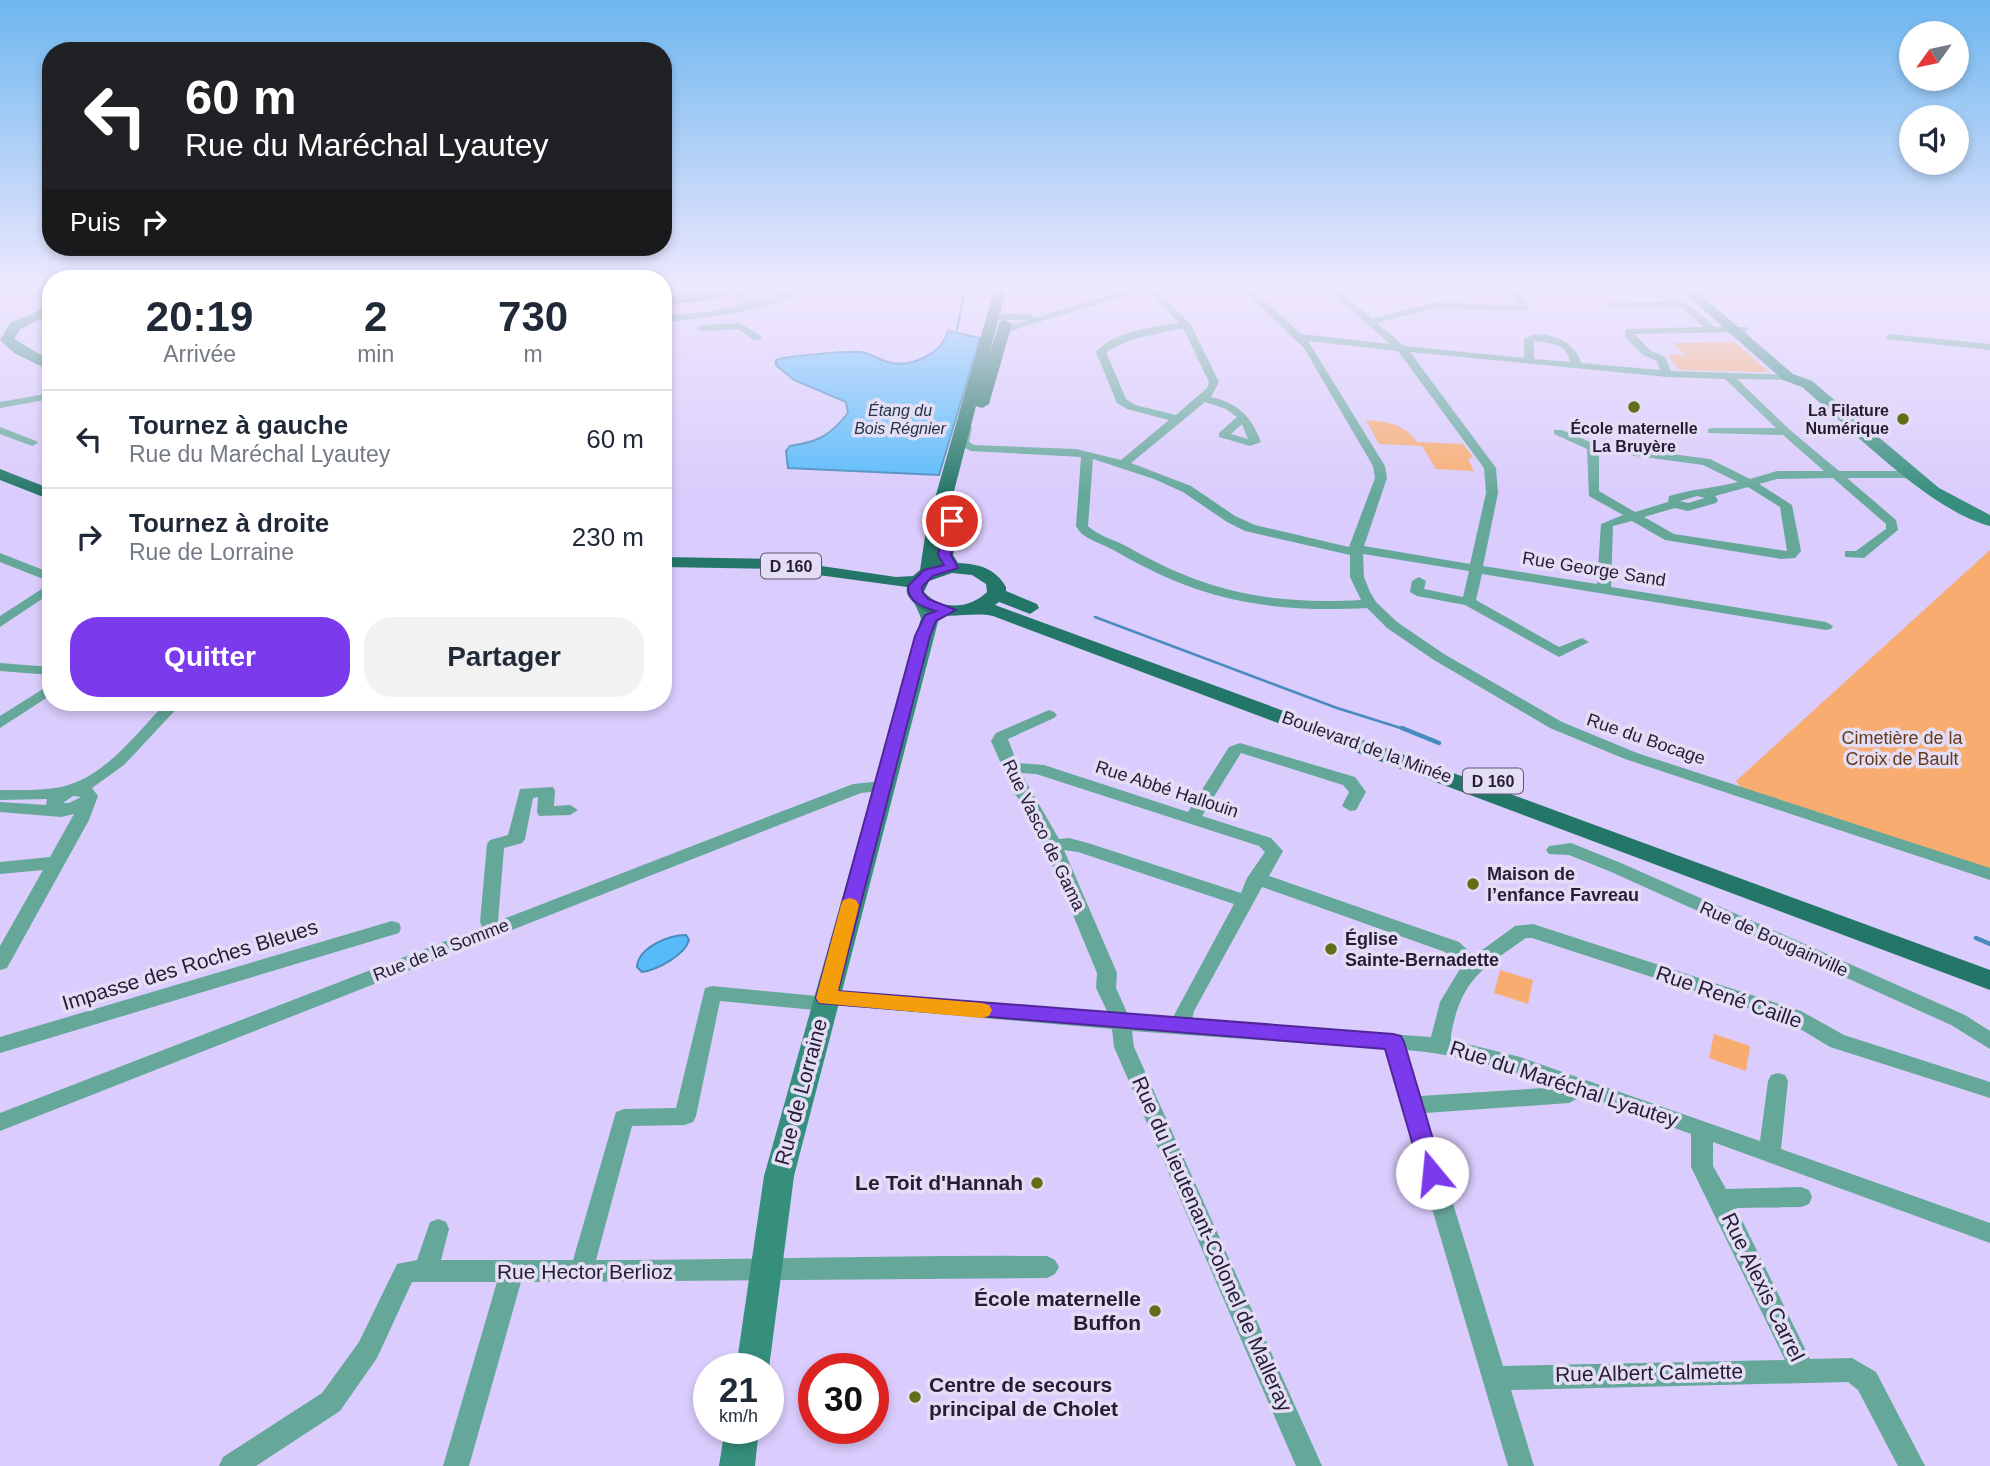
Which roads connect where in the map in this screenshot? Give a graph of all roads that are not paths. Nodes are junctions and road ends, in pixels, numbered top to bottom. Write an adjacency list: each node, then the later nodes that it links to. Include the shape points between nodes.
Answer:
1 (987, 358): 20 (main road, Rue de Lorraine)
2 (992, 358): 29 (main road, Rue de Lorraine)
3 (1104, 358): 22 (street, via 1121,401)
4 (1204, 358): 18 (street, via 1213,376 1212,389)
5 (1317, 358): 41 (street, via 1381,471)
6 (1409, 358): 46 (street, via 1490,468 1492,493)
7 (1494, 358): 12 (street)
8 (1529, 358): 12 (street)
9 (1575, 358): 13 (street)
10 (1660, 358): 14 (street)
11 (1771, 358): 16 (street)
12 (1529, 362): 13 (street)
13 (1576, 366): 14 (street)
14 (1667, 374): 15 (street)
15 (1729, 376): 16 (street); 26 (street)
16 (1794, 379): 34 (street)
17 (42, 398): 19 (street)
18 (1203, 398): 21 (street, via 1231,405); 22 (street)
19 (0, 405)
20 (964, 418): 29 (street, via 963,443); 52 (main road, Rue de Lorraine)
21 (1242, 418)
22 (1178, 419): 31 (street)
23 (0, 430): 27 (street)
24 (1712, 431): 26 (street)
25 (1558, 432): 28 (street)
26 (1786, 432): 33 (street)
27 (32, 443)
28 (1593, 447): 35 (street, via 1706,462); 39 (street, via 1593,494)
29 (971, 448): 30 (street, Rue George Sand); 45 (main road, Rue de Lorraine, via 944,555)
30 (1087, 455): 31 (street, Rue George Sand); 55 (street, via 1082,526 1086,532 1163,572 1219,594 1283,606)
31 (1124, 463): 41 (street, Rue George Sand, via 1186,489 1250,528)
32 (0, 474): 37 (main road)
33 (1834, 474): 34 (street); 35 (street, via 1777,475); 42 (street, via 1892,523 1892,530 1859,555)
34 (1914, 474): 40 (street, via 1948,500)
35 (1750, 483): 39 (street, via 1708,494 1712,500 1688,507 1675,504); 39 (street, via 1786,505 1794,551 1790,555 1670,537)
36 (0, 486): 38 (main road)
37 (42, 491)
38 (42, 503)
39 (1631, 516): 50 (street, via 1607,524)
40 (1990, 521)
41 (1356, 550): 46 (street, Rue George Sand); 55 (street, Rue du Bocage, via 1357,577)
42 (1850, 554)
43 (0, 557): 48 (street)
44 (672, 562): 52 (main road, D 160, via 774,564 896,582)
45 (952, 568): 52 (main road); 53 (main road, via 987,575 998,587)
46 (1477, 569): 50 (street, Rue George Sand); 54 (street)
47 (672, 571): 52 (main road, D 160, via 763,575)
48 (42, 575)
49 (1419, 582): 54 (street, via 1417,592)
50 (1604, 590): 59 (street, Rue George Sand)
51 (42, 593): 58 (street)
52 (923, 593): 57 (street); 69 (street, Rue de Lorraine, via 923,636)
53 (996, 594): 56 (main road); 89 (main road, Boulevard de la Minée / D 160)
54 (1469, 602): 60 (street, via 1559,653)
55 (1370, 604): 83 (street, Rue du Bocage, via 1439,657 1578,736)
56 (978, 607): 57 (main road); 91 (main road, Boulevard de la Minée / D 160, via 1150,666)
57 (949, 610)
58 (0, 623)
59 (1826, 626)
60 (1582, 642)
61 (0, 667): 62 (street)
62 (42, 669)
63 (42, 694): 66 (street)
64 (167, 711): 67 (street)
65 (1049, 715): 68 (street, Rue Vasco de Gama, via 1002,736 999,741)
66 (0, 723)
67 (118, 764): 70 (street); 72 (street)
68 (1011, 769): 77 (street, Rue Abbé Hallouin, via 1038,769); 79 (street, Rue Vasco de Gama)
69 (883, 786): 87 (street, Rue de la Somme, via 859,788); 92 (street, Rue de Lorraine)
70 (70, 791): 71 (street, via 36,796); 72 (street, via 85,790); 75 (street, via 54,801)
71 (0, 794)
72 (88, 799): 75 (street, via 72,809); 78 (street)
73 (1350, 806): 77 (street, via 1358,792 1349,781 1240,748)
74 (0, 807): 75 (street)
75 (57, 810): 78 (street, via 67,814)
76 (570, 810): 87 (street, via 545,812 547,791 526,793 516,839 496,844)
77 (1192, 819): 84 (street, Rue Abbé Hallouin, via 1265,842 1274,851)
78 (73, 830): 81 (street)
79 (1053, 845): 85 (street, via 1082,847); 93 (street, Rue Vasco de Gama, via 1107,972 1106,988)
80 (1555, 850): 95 (street, Rue de Bougainville, via 1572,849 1615,867 1958,1020)
81 (55, 863): 82 (street); 88 (street)
82 (0, 868)
83 (1990, 874)
84 (1256, 878): 85 (street); 90 (street, via 1445,944)
85 (1245, 901): 94 (street, via 1184,1011)
86 (393, 929): 97 (street, Impasse des Roches Bleues)
87 (492, 930): 103 (street, Rue de la Somme)
88 (0, 963)
89 (1990, 965)
90 (1473, 966): 98 (street, via 1461,978); 101 (street, Rue René Caille, via 1522,931 1533,931 1794,1016 1837,1041)
91 (1990, 980)
92 (825, 1001): 93 (street, Rue du Maréchal Lyautey); 111 (street, Rue de Lorraine, via 779,1176); 114 (street, Rue du Maréchal Lyautey, via 712,993 685,1116 624,1118)
93 (1121, 1021): 94 (street, Rue du Maréchal Lyautey); 122 (street, Rue du Lieutenant-Colonel de Malleray, via 1124,1047 1164,1143)
94 (1180, 1027): 96 (street, Rue du Maréchal Lyautey)
95 (1990, 1041)
96 (1393, 1042): 98 (street, Rue du Maréchal Lyautey); 102 (street)
97 (0, 1045)
98 (1440, 1045): 100 (street, Rue du Maréchal Lyautey)
99 (1778, 1081): 105 (street)
100 (1582, 1086): 102 (street, via 1569,1096); 104 (street, Rue du Maréchal Lyautey)
101 (1990, 1090)
102 (1413, 1105): 117 (street)
103 (0, 1122)
104 (1702, 1128): 105 (street, Rue du Maréchal Lyautey); 107 (street, Rue Alexis Carrel, via 1702,1167)
105 (1770, 1153): 109 (street, Rue du Maréchal Lyautey)
106 (1801, 1197): 107 (street)
107 (1720, 1199): 116 (street, Rue Alexis Carrel)
108 (438, 1230): 112 (street)
109 (1990, 1233)
110 (1047, 1267): 111 (street, Rue Hector Berlioz)
111 (765, 1269): 114 (street, Rue Hector Berlioz); 115 (street, Rue de Lorraine)
112 (415, 1271): 113 (street, Rue Hector Berlioz); 119 (street, via 331,1402)
113 (512, 1272): 114 (street, Rue Hector Berlioz); 120 (street)
114 (581, 1272)
115 (754, 1353)
116 (1803, 1371): 117 (street, Rue Albert Calmette); 124 (street, Rue Alexis Carrel, via 1852,1370 1867,1381)
117 (1494, 1378): 123 (street)
118 (740, 1444): 121 (street)
119 (232, 1466)
120 (456, 1466)
121 (737, 1466)
122 (1309, 1466)
123 (1521, 1466)
124 (1912, 1466)

